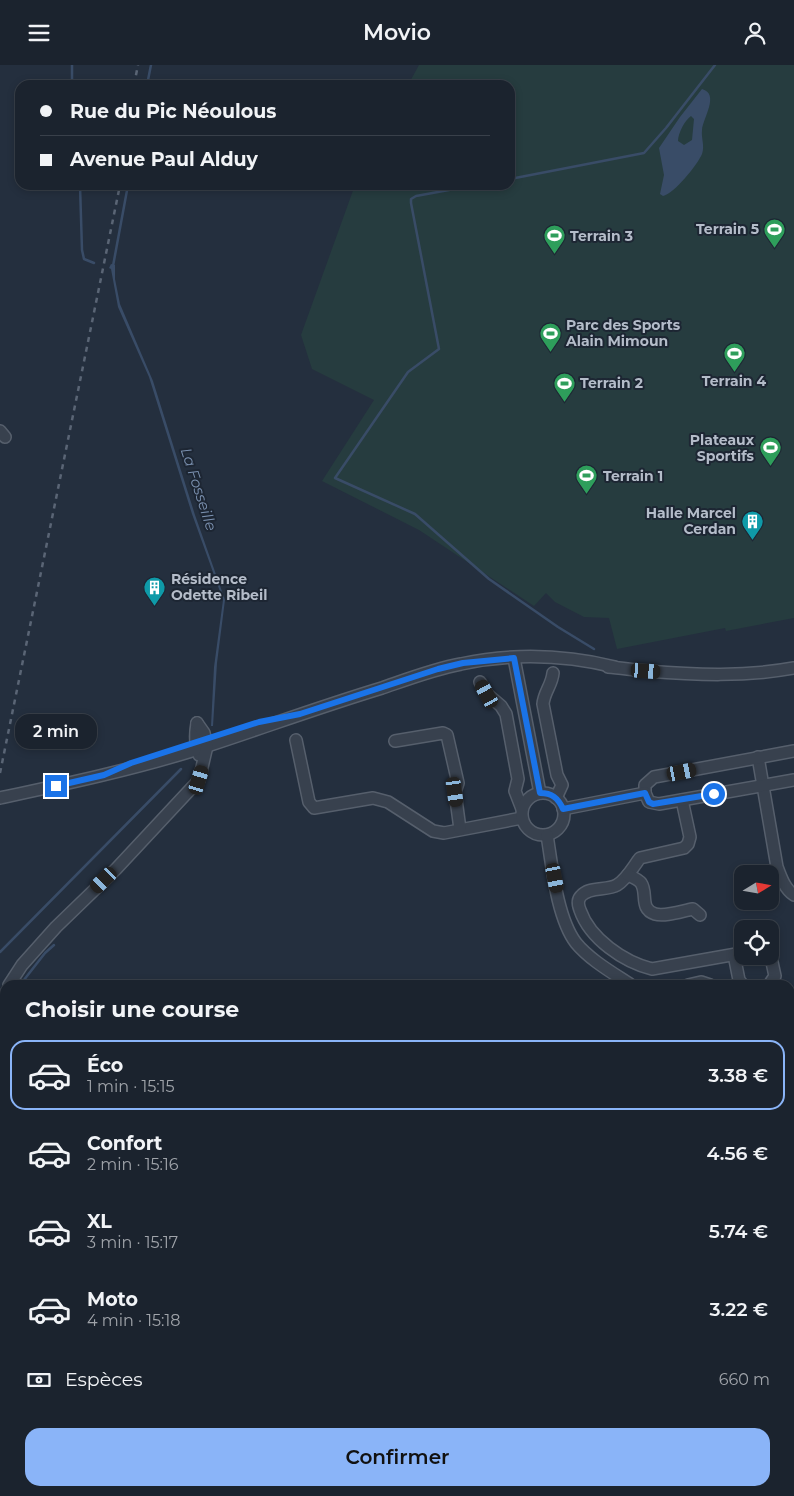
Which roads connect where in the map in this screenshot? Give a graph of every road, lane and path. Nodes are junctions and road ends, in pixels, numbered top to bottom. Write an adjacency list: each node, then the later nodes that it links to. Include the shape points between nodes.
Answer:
1 (515, 661): 2 (street, via 564,658 615,667 705,675 751,674); 8 (street, via 463,663); 13 (street)
2 (794, 668)
3 (553, 673): 16 (street, via 543,704 557,775 562,785)
4 (480, 682): 19 (street, via 506,714 518,779 515,788)
5 (197, 723): 8 (street, via 204,733)
6 (296, 740): 20 (street, via 309,802 314,808 373,798 388,803 433,831 444,833)
7 (395, 741): 20 (street, via 447,735 458,783 455,792)
8 (202, 744): 15 (street, via 140,766); 29 (street, via 204,766 199,780 116,869 56,927)
9 (794, 751): 10 (street)
10 (758, 757): 12 (street); 14 (street, via 654,777 646,785)
11 (794, 780): 12 (street)
12 (763, 785): 17 (street); 23 (street, via 778,867 783,882)
13 (540, 793): 16 (street); 19 (street, via 529,799)
14 (645, 793): 17 (street, via 653,804); 18 (street)
15 (0, 798)
16 (556, 798): 18 (street)
17 (682, 800): 22 (street, via 690,837 688,844 684,848 640,858)
18 (563, 809): 21 (street, via 561,825)
19 (522, 813): 20 (street); 21 (street, via 524,824 534,833)
20 (460, 829)
21 (547, 835): 30 (street, via 562,914 570,933 583,951)
22 (628, 875): 24 (street, via 640,882 644,902 655,914 693,909); 26 (street, via 616,886 588,891 580,896 578,904 591,932 603,944 642,967 652,969)
23 (794, 895)
24 (700, 915)
25 (734, 955): 26 (street)
26 (697, 963): 31 (street)
27 (738, 965): 32 (street)
28 (773, 965): 33 (street, via 775,976)
29 (12, 980)
30 (624, 980)
31 (704, 980)
32 (739, 980)
33 (772, 980)

